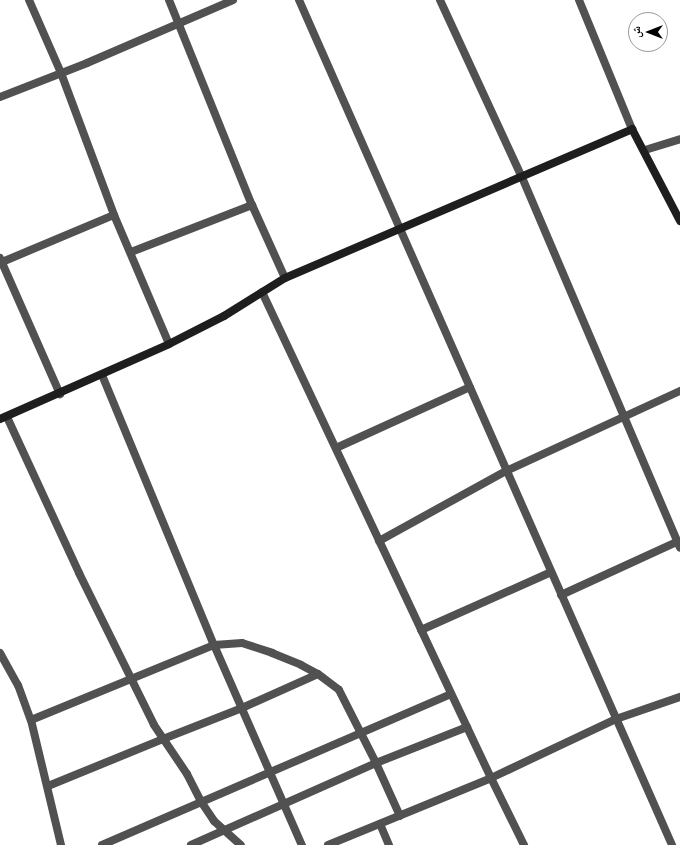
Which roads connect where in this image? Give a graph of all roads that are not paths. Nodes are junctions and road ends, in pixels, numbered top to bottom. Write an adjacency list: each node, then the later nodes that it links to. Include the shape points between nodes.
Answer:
1 (28, 0): 8 (street)
2 (169, 0): 7 (street)
3 (233, 0): 7 (street)
4 (299, 0): 17 (street)
5 (440, 0): 13 (street)
6 (578, 0): 10 (street)
7 (178, 23): 8 (street); 14 (street)
8 (61, 73): 9 (street); 15 (street)
9 (0, 97)
10 (632, 129): 12 (street); 13 (street)
11 (680, 139): 12 (street)
12 (644, 150): 16 (street)
13 (521, 175): 17 (street); 27 (street)
14 (252, 205): 18 (street); 20 (street)
15 (114, 215): 18 (street); 19 (street)
16 (680, 221)
17 (399, 228): 20 (street); 24 (street)
18 (131, 252): 22 (street)
19 (1, 260): 26 (street)
20 (285, 278): 21 (street)
21 (262, 292): 22 (street, via 224,316); 29 (street)
22 (169, 344): 23 (street)
23 (102, 375): 26 (street); 36 (street)
24 (470, 387): 29 (street); 30 (street)
25 (680, 392): 27 (street)
26 (60, 394): 28 (street)
27 (624, 417): 30 (street); 32 (street)
28 (3, 418): 39 (street)
29 (336, 448): 31 (street)
30 (506, 471): 31 (street); 33 (street)
31 (379, 541): 35 (street)
32 (679, 545): 34 (street)
33 (551, 572): 34 (street); 35 (street)
34 (561, 595): 43 (street)
35 (421, 630): 40 (street)
36 (214, 644): 38 (street, via 242,643 272,653); 39 (street); 42 (street)
37 (0, 653): 44 (street, via 18,685)
38 (318, 674): 42 (street); 46 (street, via 339,690)
39 (132, 679): 44 (street); 47 (street)
40 (451, 694): 45 (street); 46 (street)
41 (680, 697): 43 (street)
42 (242, 708): 47 (street); 49 (street)
43 (616, 719): 50 (street); 65 (street)
44 (31, 720): 51 (street)
45 (467, 727): 48 (street); 50 (street)
46 (360, 732): 48 (street); 49 (street)
47 (163, 739): 51 (street); 52 (street, via 187,774)
48 (376, 764): 53 (street); 54 (street)
49 (270, 773): 52 (street); 53 (street)
50 (491, 778): 54 (street); 64 (street)
51 (48, 786): 57 (street)
52 (202, 803): 56 (street, via 214,821); 58 (street)
53 (284, 805): 56 (street); 61 (street)
54 (400, 816): 55 (street)
55 (380, 824): 62 (street); 63 (street)
56 (225, 831): 59 (street); 60 (street)
57 (61, 845)
58 (102, 845)
59 (191, 845)
60 (241, 845)
61 (302, 845)
62 (328, 845)
63 (389, 845)
64 (524, 845)
65 (672, 845)

